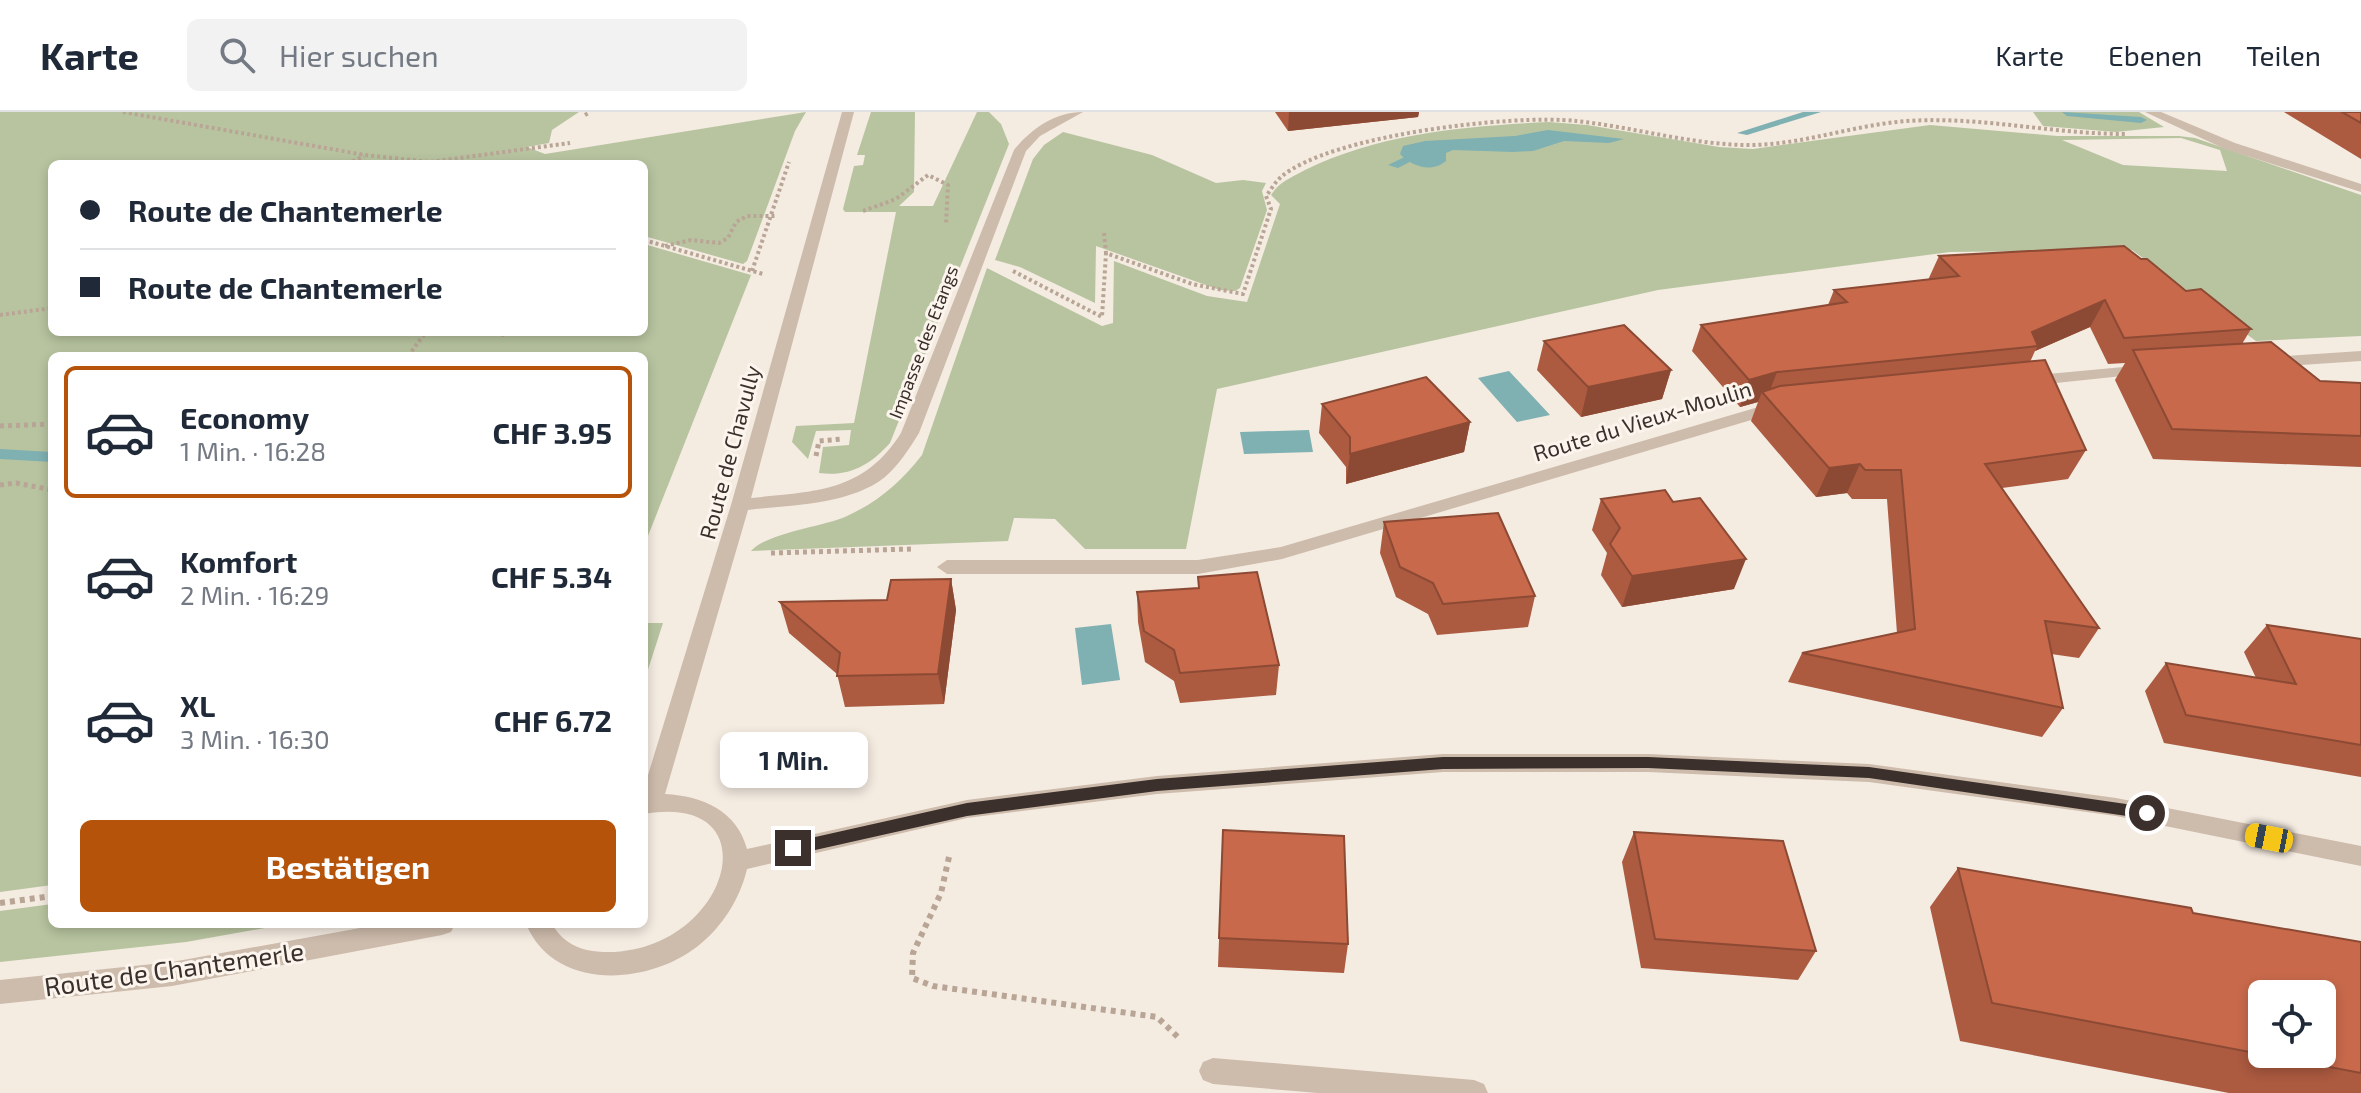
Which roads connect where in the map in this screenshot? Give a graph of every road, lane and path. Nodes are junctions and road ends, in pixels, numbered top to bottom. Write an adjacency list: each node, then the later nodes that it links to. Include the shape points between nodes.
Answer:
1 (123, 112): 8 (path)
2 (162, 112): 8 (path)
3 (590, 112): 7 (path)
4 (848, 112): 18 (street, Route de Chavully)
5 (1077, 112): 23 (street, Impasse des Etangs, via 1036,133 1020,150)
6 (2151, 112): 9 (street)
7 (585, 115)
8 (152, 117): 11 (path)
9 (2185, 129): 16 (street); 22 (path, via 2104,135 1907,121 1744,145 1549,119 1459,126 1360,144 1273,183 1266,196 1271,209 1243,294 1196,286)
10 (570, 143): 15 (path)
11 (365, 155): 13 (path); 14 (path)
12 (791, 157): 17 (path)
13 (355, 160)
14 (411, 160)
15 (455, 160)
16 (2361, 188)
17 (771, 216): 18 (path); 21 (path, via 747,216 719,243 691,240); 24 (path)
18 (818, 216): 23 (path, via 878,207 928,175 948,185 945,240); 25 (street, Route de Chavully)
19 (1104, 233): 22 (path)
20 (648, 241): 21 (path)
21 (665, 246): 24 (path)
22 (1106, 253): 23 (path, via 1102,317 1012,271)
23 (974, 263): 37 (street, Impasse des Etangs, via 910,433 895,456 872,478 831,491)
24 (752, 271): 25 (path)
25 (798, 285): 37 (street, Route de Chavully)
26 (48, 309): 27 (path)
27 (0, 315)
28 (2361, 356): 29 (street)
29 (2252, 363)
30 (2159, 369): 31 (street)
31 (2002, 383)
32 (1798, 404): 39 (street, Route du Vieux-Moulin, via 1767,407 1282,553 1198,567)
33 (48, 424): 34 (path)
34 (0, 426)
35 (0, 485): 36 (path)
36 (48, 489)
37 (740, 505): 38 (street, Route de Chavully)
38 (726, 555): 39 (path, via 919,548); 40 (street, Route de Chavully)
39 (947, 567)
40 (648, 804): 43 (street, via 682,804 704,811 722,823)
41 (950, 855): 49 (path, via 941,893 913,953 912,978 933,986 1157,1017)
42 (2361, 856): 43 (street, via 2116,807 1869,773 1648,763 1459,763 1157,785 967,809)
43 (737, 861): 47 (street, via 731,889 714,916 686,940 653,957 617,965 584,962 556,950)
44 (48, 897): 45 (path)
45 (0, 903)
46 (420, 928): 48 (street, Route de Chantemerle, via 172,974)
47 (542, 928)
48 (0, 992)
49 (1213, 1071): 50 (street)
50 (1474, 1093)

